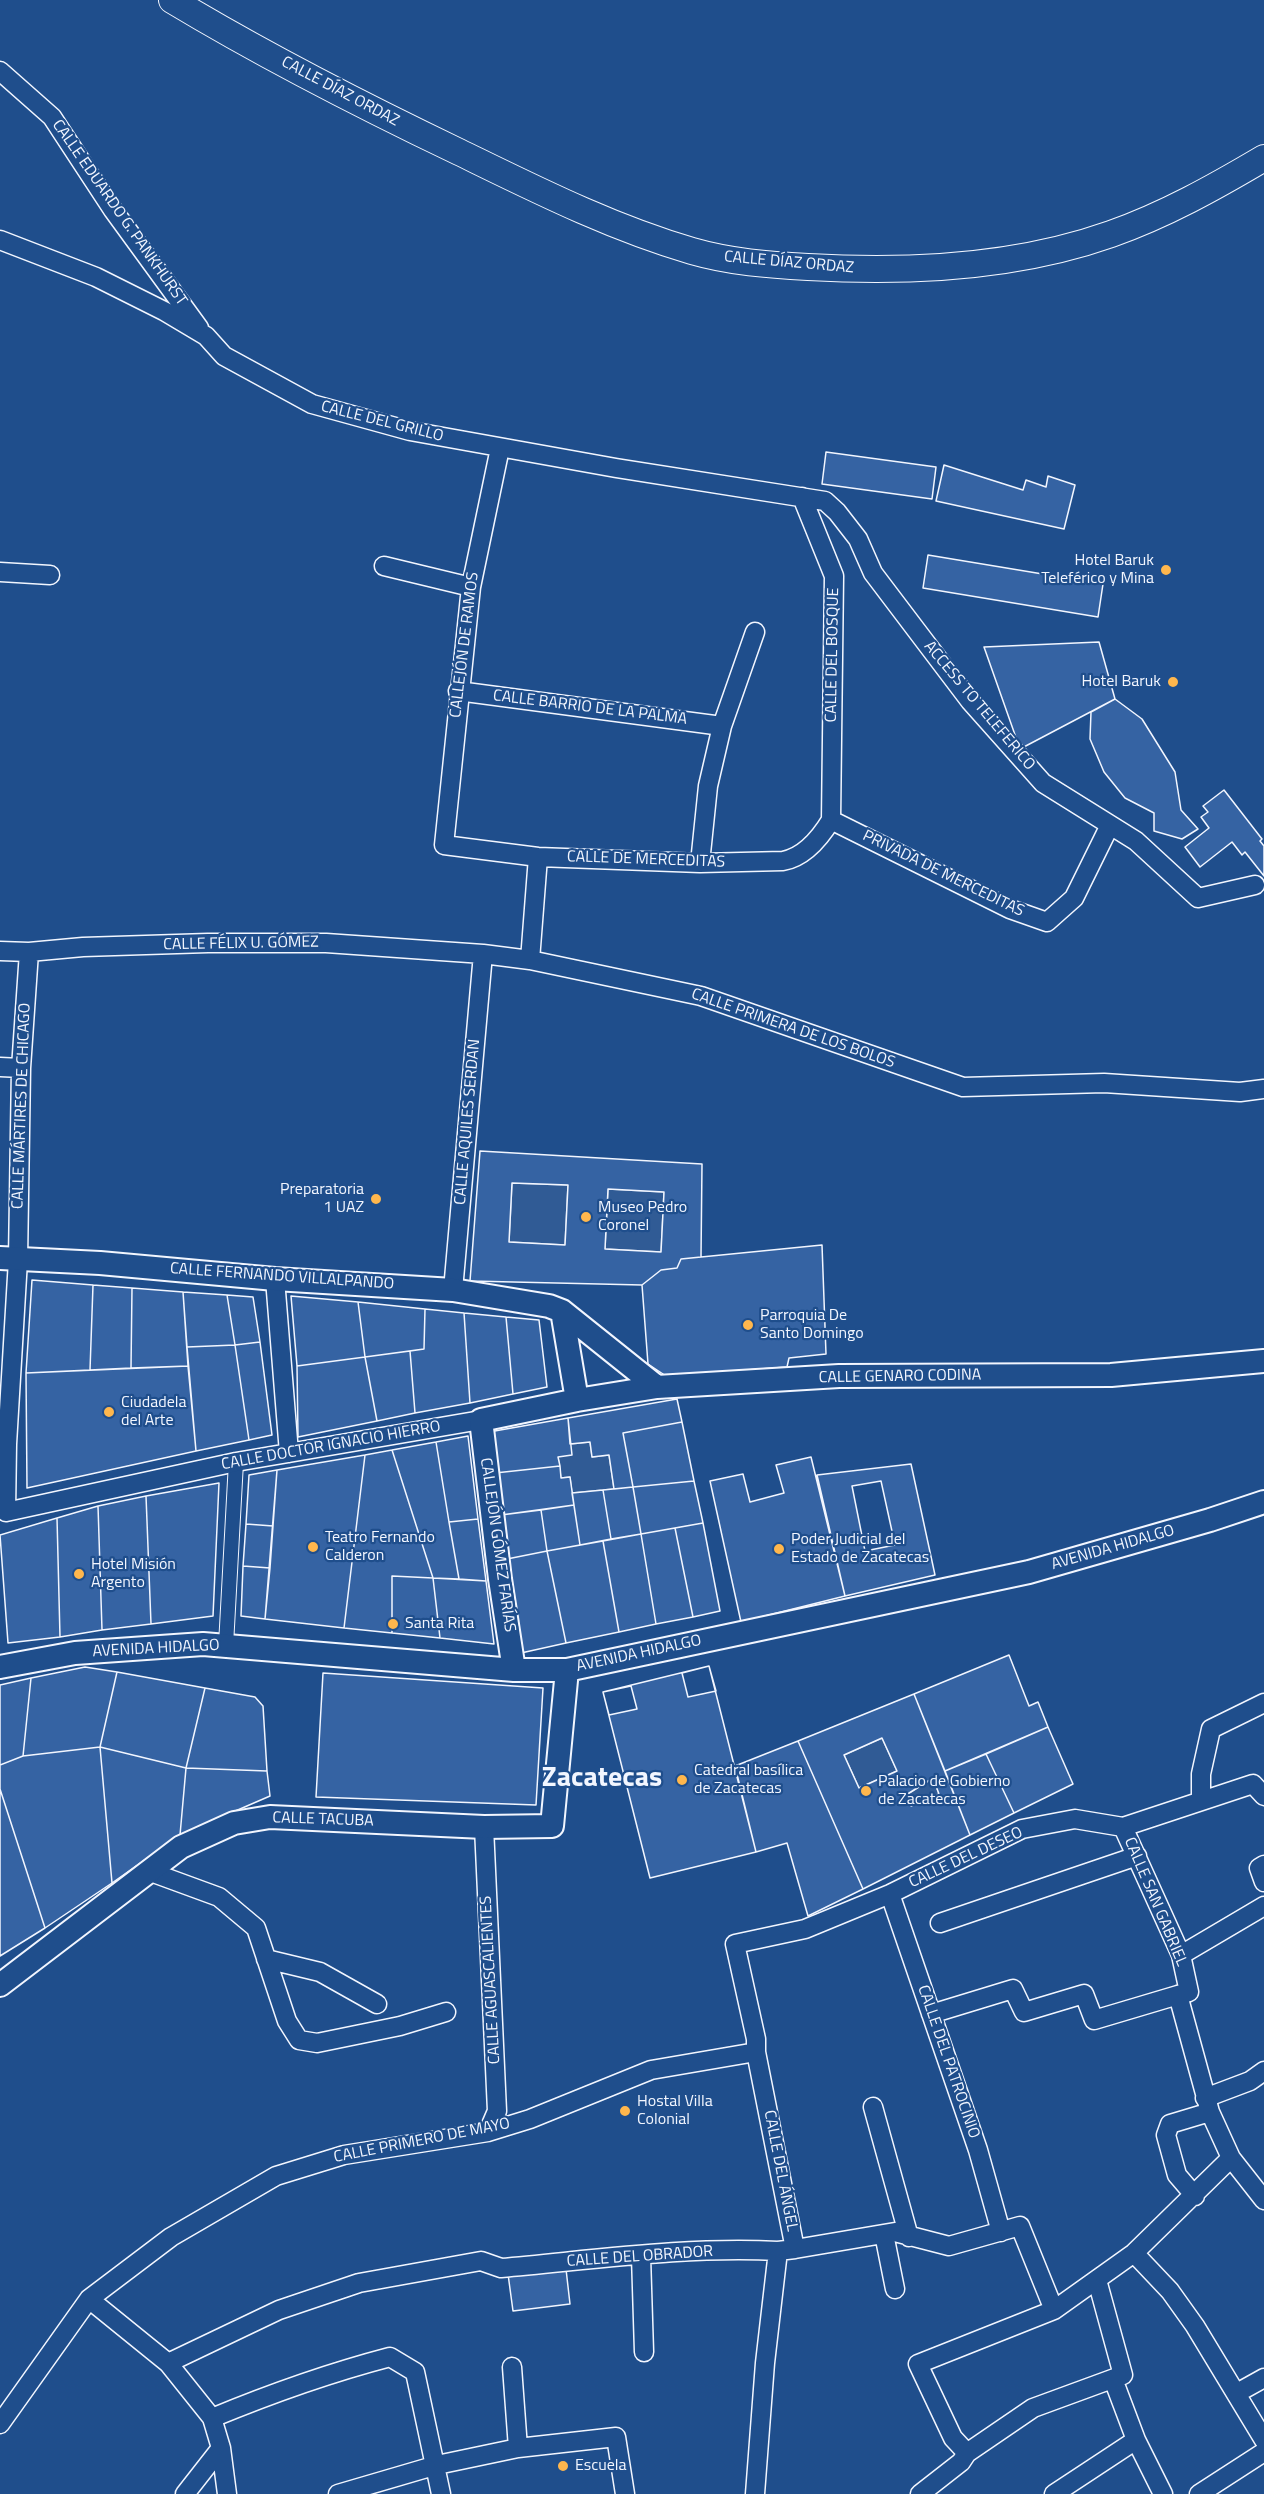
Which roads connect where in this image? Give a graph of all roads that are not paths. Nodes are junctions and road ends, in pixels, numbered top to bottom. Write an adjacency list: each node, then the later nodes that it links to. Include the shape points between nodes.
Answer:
1 (172, 0): 3 (main road, CALLE DÍAZ ORDAZ, via 373,111 560,201 624,229 734,261 890,270 997,261 1108,236 1216,186)
2 (0, 70): 5 (street, CALLE EDUARDO G. PANKHURST, via 52,117 113,210)
3 (1264, 158)
4 (0, 240): 5 (street, CALLE DEL GRILLO, via 96,277)
5 (206, 336): 6 (street, CALLE DEL GRILLO, via 224,356 312,404 410,431)
6 (500, 448): 7 (street, CALLE DEL GRILLO); 11 (street, CALLEJÓN DE RAMOS)
7 (802, 497): 15 (street, CALLE DEL BOSQUE, via 834,576); 16 (street, ACCESS TO TELEFERICO, via 825,501 837,512 858,540 873,573 970,701 1043,783)
8 (384, 566): 11 (street)
9 (0, 572): 10 (street)
10 (50, 575)
11 (471, 587): 13 (street, CALLEJÓN DE RAMOS)
12 (754, 632): 14 (street)
13 (458, 691): 14 (street, CALLE BARRIO DE LA PALMA); 17 (street, CALLEJÓN DE RAMOS)
14 (722, 726): 19 (street, via 708,786)
15 (831, 820): 16 (street, PRIVADA DE MERCEDITAS, via 1010,909 1047,922 1074,898); 19 (street, CALLE DE MERCEDITAS, via 820,837 793,859)
16 (1110, 825): 20 (street, ACCESS TO TELEFERICO, via 1136,841 1198,898)
17 (444, 844): 18 (street, CALLE DE MERCEDITAS)
18 (538, 857): 19 (street, CALLE DE MERCEDITAS); 24 (street)
19 (700, 863)
20 (1255, 885)
21 (0, 951): 22 (street, CALLE FÉLIX U. GÓMEZ)
22 (29, 952): 23 (street, CALLE FÉLIX U. GÓMEZ, via 208,943 326,943); 26 (street, CALLE MÁRTIRES DE CHICAGO)
23 (483, 954): 24 (street, CALLE PRIMERA DE LOS BOLOS); 30 (street, CALLE AQUILES SERDAN)
24 (530, 960): 27 (street, CALLE PRIMERA DE LOS BOLOS, via 701,996 963,1087 1104,1083 1240,1092)
25 (0, 1067): 26 (street)
26 (21, 1068): 28 (street, CALLE MÁRTIRES DE CHICAGO)
27 (1264, 1089)
28 (9, 1259): 29 (street, CALLE FERNANDO VILLALPANDO); 39 (street, CALLE MÁRTIRES DE CHICAGO)
29 (275, 1279): 30 (street, CALLE FERNANDO VILLALPANDO); 36 (street)
30 (453, 1290): 31 (street, CALLE FERNANDO VILLALPANDO)
31 (562, 1311): 33 (street); 34 (street)
32 (1264, 1360): 33 (street, CALLE GENARO CODINA, via 1111,1375 839,1376)
33 (657, 1387): 34 (street, CALLE DOCTOR IGNACIO HIERRO)
34 (577, 1400): 35 (street, CALLE DOCTOR IGNACIO HIERRO)
35 (481, 1420): 36 (street, CALLE DOCTOR IGNACIO HIERRO); 42 (street, CALLEJÓN GÓMEZ FARÍAS)
36 (289, 1453): 37 (street, CALLE DOCTOR IGNACIO HIERRO)
37 (237, 1462): 39 (street, CALLE DOCTOR IGNACIO HIERRO); 40 (street)
38 (1264, 1502): 43 (street, AVENIDA HIDALGO, via 1029,1572)
39 (3, 1516)
40 (226, 1645): 41 (street, AVENIDA HIDALGO, via 75,1653); 42 (street, AVENIDA HIDALGO)
41 (0, 1667)
42 (514, 1670): 43 (street, AVENIDA HIDALGO)
43 (567, 1670): 47 (street, CALLE TACUBA, via 552,1826)
44 (1264, 1703): 46 (street, via 1211,1730 1201,1774)
45 (1264, 1796): 46 (street, CALLE DEL DESEO, via 1253,1784)
46 (1201, 1801): 48 (street, CALLE DEL DESEO)
47 (484, 1827): 50 (street, CALLE TACUBA, via 270,1818 234,1823 182,1846); 66 (street, CALLE AGUASCALIENTES, via 497,2111)
48 (1123, 1827): 49 (street, CALLE SAN GABRIEL); 51 (street, CALLE DEL DESEO, via 1075,1819 1022,1829)
49 (1137, 1856): 53 (street); 55 (street, CALLE SAN GABRIEL)
50 (148, 1871): 56 (street, via 219,1897 256,1928); 57 (street, CALLE TACUBA)
51 (890, 1894): 54 (street, CALLE DEL DESEO, via 805,1929); 61 (street, CALLE DEL PATROCINIO)
52 (1264, 1906): 55 (street)
53 (940, 1923)
54 (735, 1944): 62 (street, CALLE DEL ÁNGEL)
55 (1181, 1955): 58 (street, CALLE SAN GABRIEL, via 1189,1992)
56 (266, 1959): 59 (street, via 320,1972); 60 (street, via 287,2021 299,2040 317,2043)
57 (1, 1986)
58 (1178, 1995): 61 (street, via 1094,2020 1084,1994 1024,2012 1013,1989); 64 (street)
59 (377, 2004)
60 (446, 2013)
61 (931, 2014): 70 (street, CALLE DEL PATROCINIO, via 978,2150)
62 (756, 2052): 66 (street, CALLE PRIMERO DE MAYO, via 651,2070); 73 (street, CALLE DEL ÁNGEL)
63 (1264, 2072): 64 (street)
64 (1208, 2105): 67 (street); 68 (street, via 1170,2124 1166,2135 1177,2175)
65 (873, 2107): 72 (street)
66 (488, 2132): 78 (street, CALLE PRIMERO DE MAYO, via 344,2155 276,2176 171,2237)
67 (1231, 2158): 68 (street); 69 (street)
68 (1195, 2196): 74 (street)
69 (1264, 2200)
70 (1001, 2232): 72 (street, CALLE DEL OBRADOR, via 949,2247); 79 (street, via 1020,2226)
71 (884, 2234): 72 (street, CALLE DEL OBRADOR, via 895,2232); 73 (street, CALLE DEL OBRADOR); 77 (street)
72 (909, 2237)
73 (787, 2250): 75 (street, CALLE DEL OBRADOR); 100 (street, CALLE DEL ÁNGEL, via 765,2363)
74 (1134, 2253): 76 (street); 85 (street, via 1182,2309)
75 (641, 2256): 80 (street); 81 (street, CALLE DEL OBRADOR, via 501,2268 481,2261 359,2283 279,2310)
76 (1097, 2280): 79 (street); 84 (street, via 1123,2375)
77 (896, 2289)
78 (89, 2299): 81 (street); 87 (street, CALLE PRIMERO DE MAYO)
79 (1054, 2310): 93 (street, via 918,2364 953,2438)
80 (645, 2352)
81 (168, 2363): 86 (street)
82 (512, 2367): 91 (street)
83 (1264, 2378): 85 (street)
84 (1113, 2379): 88 (street); 93 (street, via 1033,2408)
85 (1237, 2393): 89 (street)
86 (212, 2418): 90 (street); 94 (street, via 262,2397 390,2356 416,2372)
87 (0, 2424)
88 (1136, 2440): 102 (street); 103 (street)
89 (1264, 2440)
90 (221, 2448): 95 (street); 96 (street)
91 (518, 2448): 94 (street); 99 (street, via 616,2437)
92 (1264, 2452): 104 (street)
93 (967, 2453): 101 (street)
94 (437, 2465): 97 (street); 98 (street)
95 (185, 2494)
96 (228, 2494)
97 (338, 2494)
98 (441, 2494)
99 (626, 2494)
100 (755, 2494)
101 (920, 2494)
102 (1054, 2494)
103 (1163, 2494)
104 (1199, 2494)

